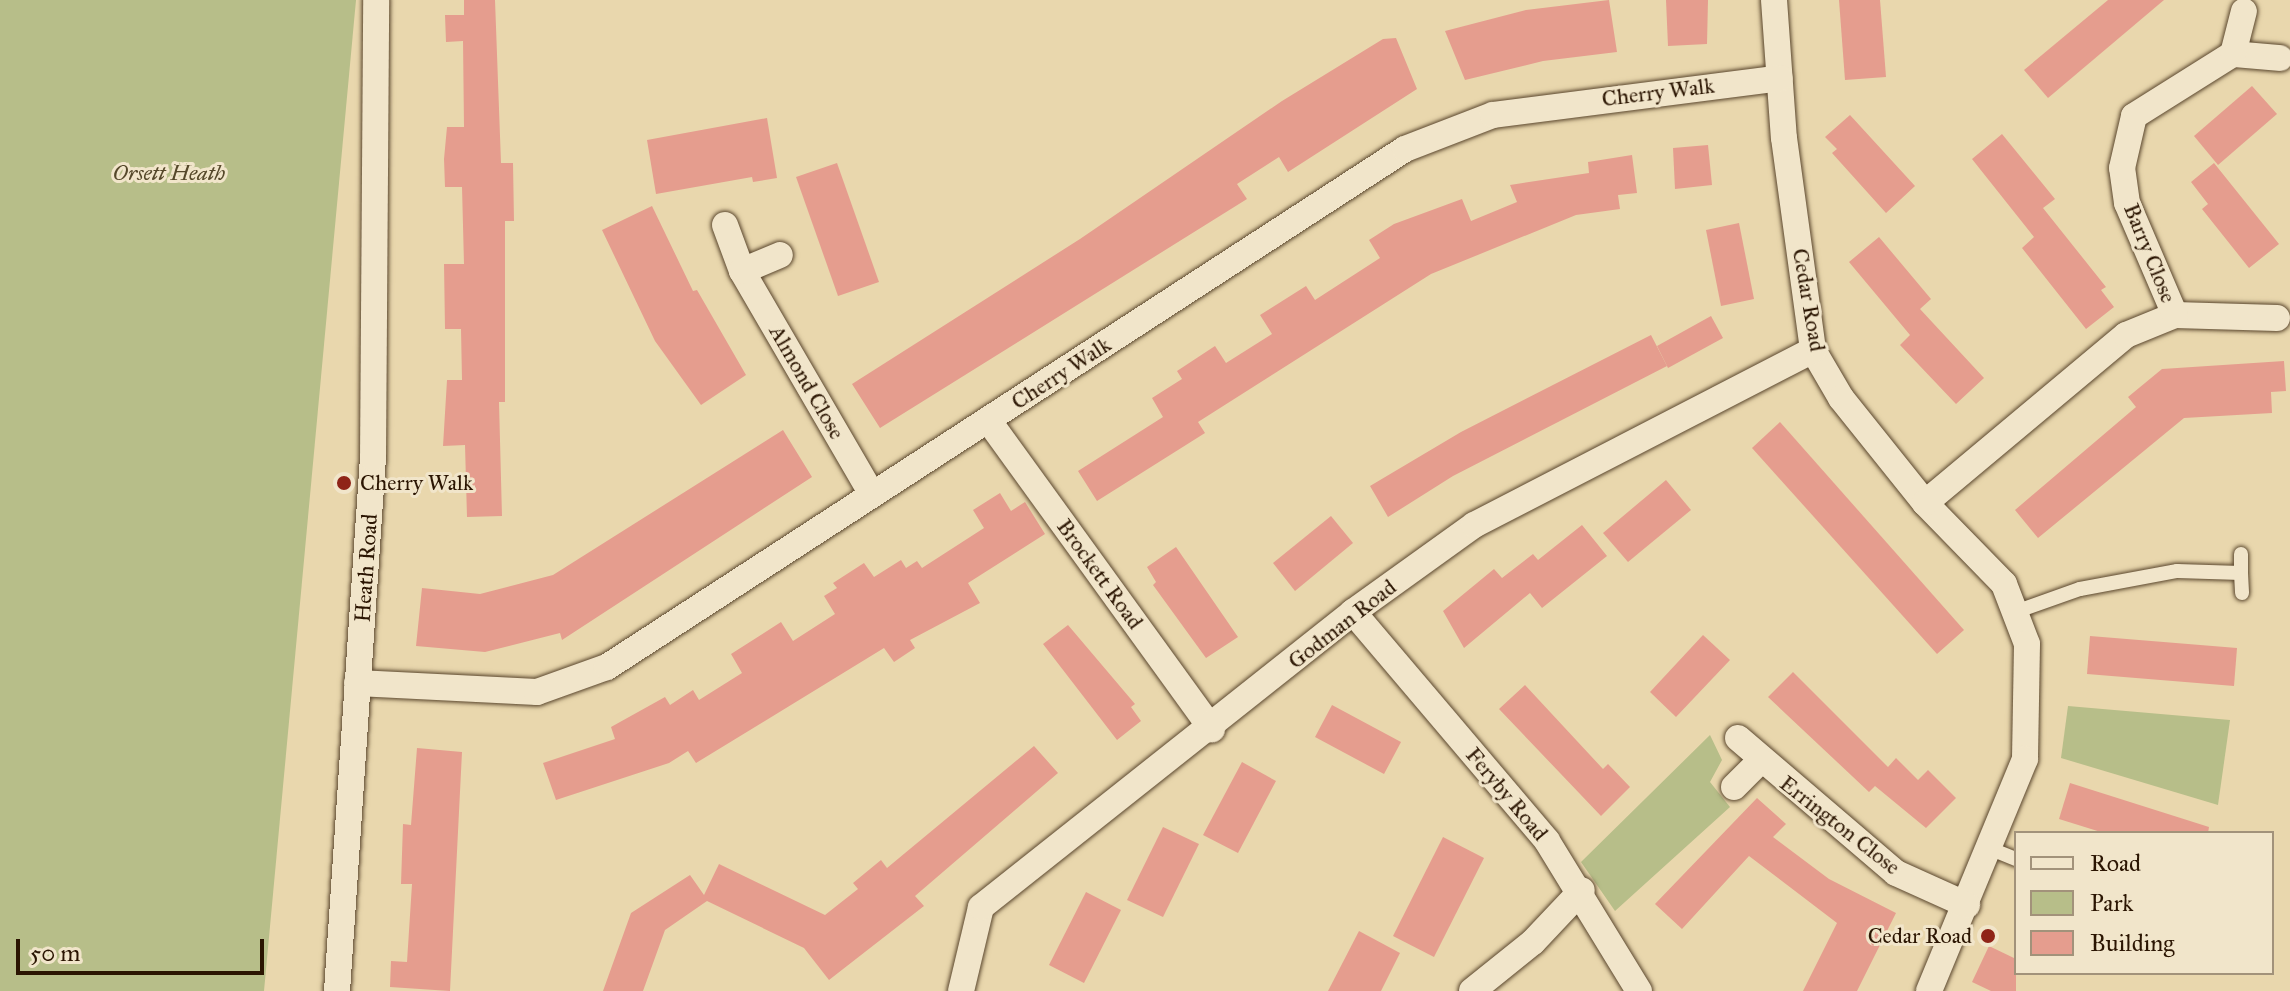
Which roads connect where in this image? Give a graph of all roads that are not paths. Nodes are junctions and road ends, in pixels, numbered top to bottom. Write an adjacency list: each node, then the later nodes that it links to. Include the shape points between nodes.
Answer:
1 (376, 0): 21 (street, Heath Road, via 373,458)
2 (1774, 0): 6 (street, Cedar Road)
3 (2244, 11): 4 (street)
4 (2233, 54): 5 (street); 10 (street, Barry Close, via 2134,116 2122,168 2127,203)
5 (2280, 58)
6 (1780, 78): 12 (street, Cedar Road); 13 (street, Cherry Walk, via 1493,115 1405,149)
7 (725, 225): 9 (street, Almond Close)
8 (780, 255): 9 (street)
9 (742, 271): 14 (street, Almond Close)
10 (2175, 315): 11 (street, Barry Close); 15 (street, Barry Close, via 2126,335)
11 (2277, 318)
12 (1813, 350): 15 (street, Cedar Road, via 1841,398); 19 (street, Godman Road, via 1474,525)
13 (988, 420): 14 (street, Cherry Walk); 22 (street, Brockett Road)
14 (872, 494): 21 (street, Cherry Walk, via 607,667 537,692)
15 (1925, 503): 20 (street, Cedar Road, via 2004,584)
16 (2241, 554): 17 (lane)
17 (2241, 573): 18 (lane); 20 (lane, via 2177,571 2080,589)
18 (2242, 593)
19 (1353, 612): 22 (street, Godman Road); 28 (street, Feryby Road, via 1547,841)
20 (2015, 612): 26 (street, Cedar Road, via 2027,644 2025,759)
21 (357, 683): 30 (street, Heath Road)
22 (1212, 729): 31 (street, Godman Road, via 981,907)
23 (1738, 738): 24 (street, Errington Close)
24 (1760, 761): 25 (street, Errington Close); 29 (street, Errington Close, via 1896,873)
25 (1734, 787)
26 (1991, 849): 27 (lane); 29 (street, Cedar Road)
27 (2014, 858)
28 (1582, 890): 32 (street, via 1533,942); 33 (street, Feryby Road)
29 (1967, 905): 34 (street, Cedar Road)
30 (337, 991)
31 (961, 991)
32 (1472, 991)
33 (1639, 991)
34 (1929, 991)

